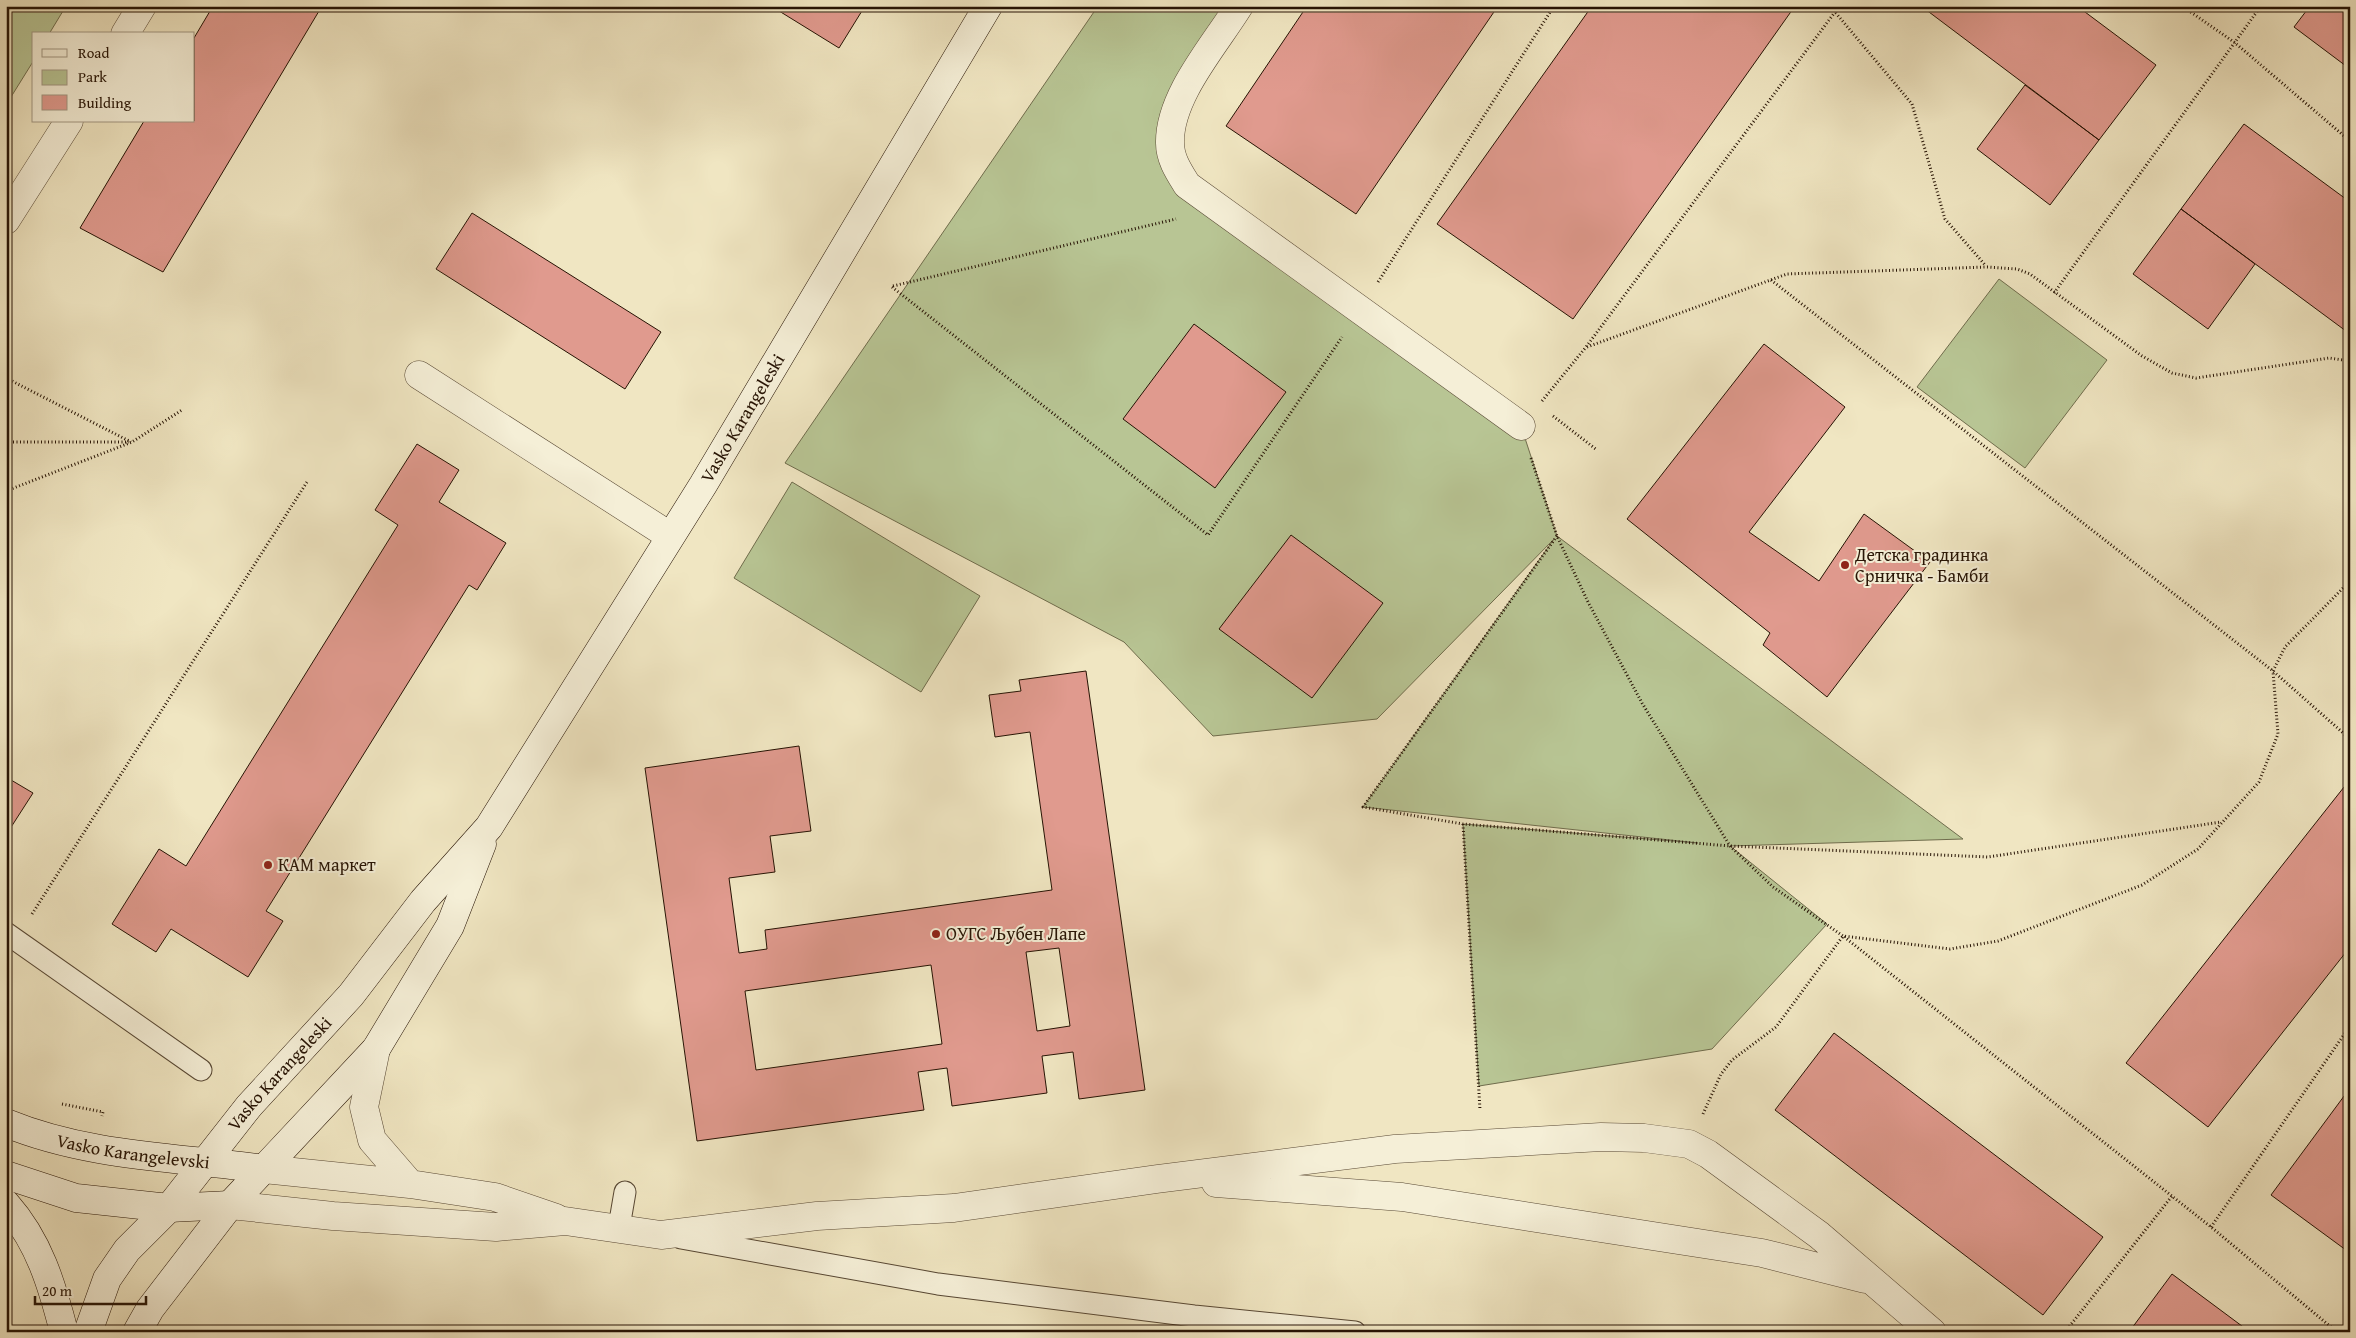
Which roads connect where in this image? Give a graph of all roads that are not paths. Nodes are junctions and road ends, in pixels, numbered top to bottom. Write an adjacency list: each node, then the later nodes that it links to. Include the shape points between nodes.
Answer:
1 (142, 6): 4 (street)
2 (988, 6): 9 (street, Vasko Karangeleski)
3 (1234, 8): 8 (street, via 1183,93 1173,118 1169,144 1175,166 1187,185)
4 (126, 32)
5 (68, 122): 6 (street)
6 (6, 220)
7 (419, 375): 9 (street)
8 (1521, 426)
9 (670, 536): 10 (street, Vasko Karangeleski)
10 (489, 827): 12 (street, Vasko Karangeleski, via 450,926); 15 (street, Vasko Karangeleski, via 423,901 351,995 284,1065)
11 (11, 936): 13 (lane)
12 (376, 1049): 16 (street, Vasko Karangeleski); 19 (street, via 364,1107 372,1140)
13 (201, 1070)
14 (6, 1123): 15 (street, Vasko Karangelevski, via 89,1149 148,1158)
15 (204, 1161): 16 (street, Vasko Karangelevski); 23 (street, Vasko Karangeleski)
16 (264, 1169): 19 (street, Vasko Karangelevski); 22 (street, Vasko Karangeleski)
17 (6, 1175): 23 (street, via 76,1198)
18 (1157, 1178): 26 (street, via 954,1208 817,1216); 27 (street, via 1402,1197 1762,1253); 27 (street, via 1395,1149 1482,1143 1601,1137 1689,1144 1716,1159 1819,1235)
19 (410, 1184): 24 (street, Vasko Karangelevski, via 495,1197)
20 (625, 1192): 25 (lane)
21 (6, 1204): 29 (street, via 19,1219 42,1259)
22 (230, 1205): 23 (street); 24 (street, via 496,1227); 31 (street, Vasko Karangeleski, via 150,1309)
23 (169, 1208): 30 (street, Vasko Karangeleski, via 127,1250 107,1279)
24 (565, 1221): 25 (street)
25 (619, 1227): 26 (street)
26 (661, 1235): 28 (lane, via 938,1284)
27 (1869, 1280): 33 (street)
28 (1194, 1324): 32 (lane)
29 (64, 1332)
30 (88, 1332)
31 (137, 1332)
32 (1355, 1332)
33 (1932, 1332)

